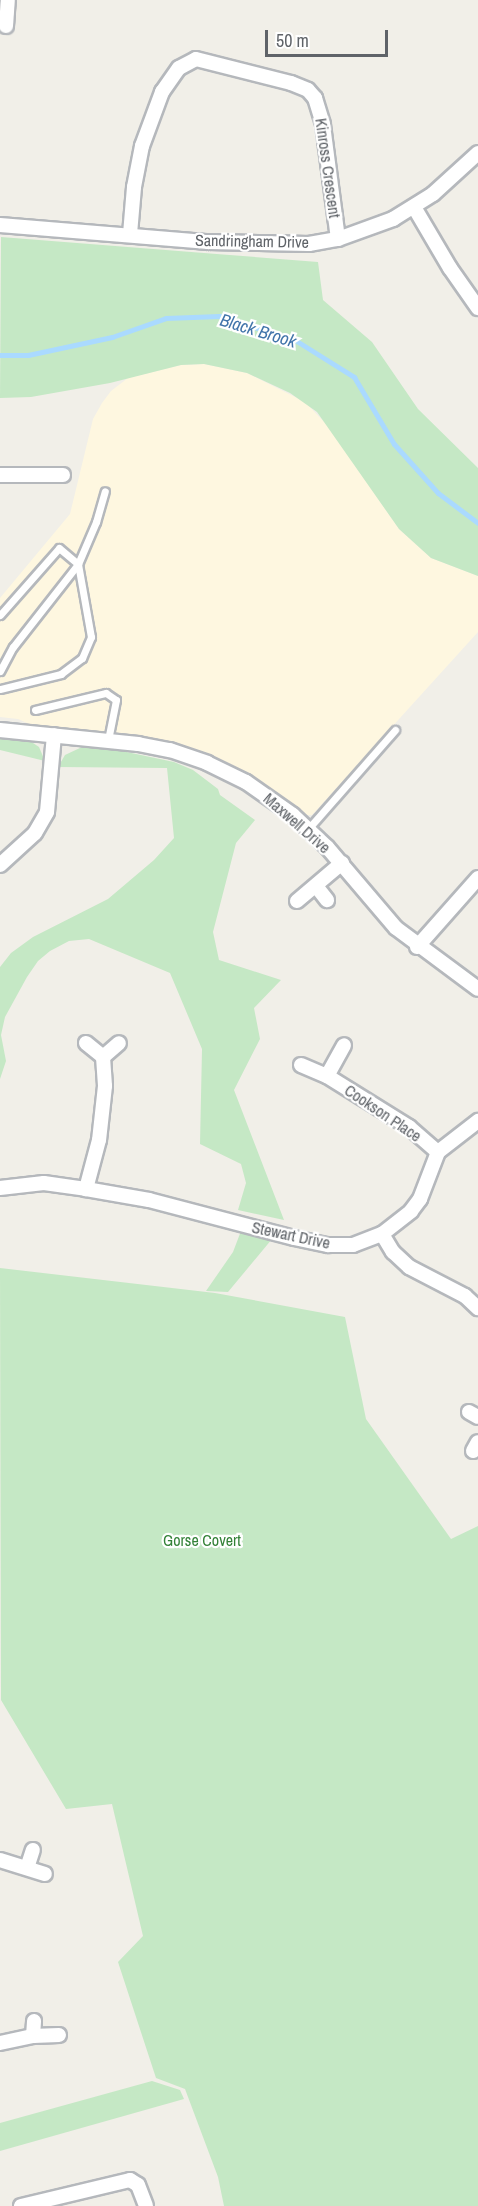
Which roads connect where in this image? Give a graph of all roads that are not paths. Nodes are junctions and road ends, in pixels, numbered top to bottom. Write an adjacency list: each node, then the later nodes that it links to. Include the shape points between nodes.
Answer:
1 (8, 0): 2 (street)
2 (6, 26)
3 (478, 153): 4 (street, Sandringham Drive)
4 (414, 207): 7 (street, Sandringham Drive); 8 (street)
5 (0, 225): 6 (street, Sandringham Drive)
6 (130, 234): 7 (street, Sandringham Drive, via 259,245); 7 (street, Kinross Crescent, via 142,146 159,100 170,78 186,62 196,59 291,83 308,90 315,98 323,125)
7 (338, 239)
8 (478, 308)
9 (0, 475): 10 (street)
10 (63, 475)
11 (105, 491): 12 (lane)
12 (78, 564): 13 (lane, via 59,548); 14 (lane, via 13,647); 15 (lane, via 91,637 82,658 61,674)
13 (0, 615)
14 (0, 671)
15 (0, 689)
16 (35, 710): 20 (lane, via 106,693 116,700)
17 (0, 730): 19 (street, Maxwell Drive)
18 (395, 730): 21 (lane)
19 (54, 735): 20 (street, Maxwell Drive); 23 (street, via 47,812 35,833)
20 (108, 740): 21 (street, Maxwell Drive, via 170,750 207,763 257,788)
21 (308, 829): 22 (street, Maxwell Drive)
22 (342, 863): 25 (street); 28 (street, Maxwell Drive, via 378,911)
23 (0, 864)
24 (477, 878): 28 (street)
25 (316, 886): 26 (street); 27 (street)
26 (327, 900)
27 (297, 901)
28 (417, 947): 29 (street, Maxwell Drive)
29 (478, 989)
30 (86, 1043): 33 (street)
31 (119, 1043): 33 (street)
32 (344, 1045): 35 (street, Cookson Place)
33 (104, 1058): 39 (street, via 104,1110)
34 (301, 1065): 35 (street, Cookson Place)
35 (327, 1076): 37 (street, Cookson Place, via 409,1127)
36 (478, 1121): 37 (street, Stewart Drive)
37 (438, 1152): 40 (street, Stewart Drive, via 415,1205 396,1226)
38 (0, 1188): 39 (street, Stewart Drive, via 44,1184)
39 (86, 1189): 40 (street, Stewart Drive, via 149,1200 328,1245 353,1245)
40 (382, 1234): 41 (street, via 409,1267 465,1296)
41 (478, 1308)
42 (33, 1850): 44 (street)
43 (0, 1860): 44 (street)
44 (27, 1868): 45 (street)
45 (45, 1874)
46 (34, 2021): 48 (street)
47 (59, 2035): 48 (street)
48 (33, 2036): 49 (street)
49 (0, 2043)
50 (21, 2206): 51 (street, via 130,2180 138,2185)
51 (146, 2206)

